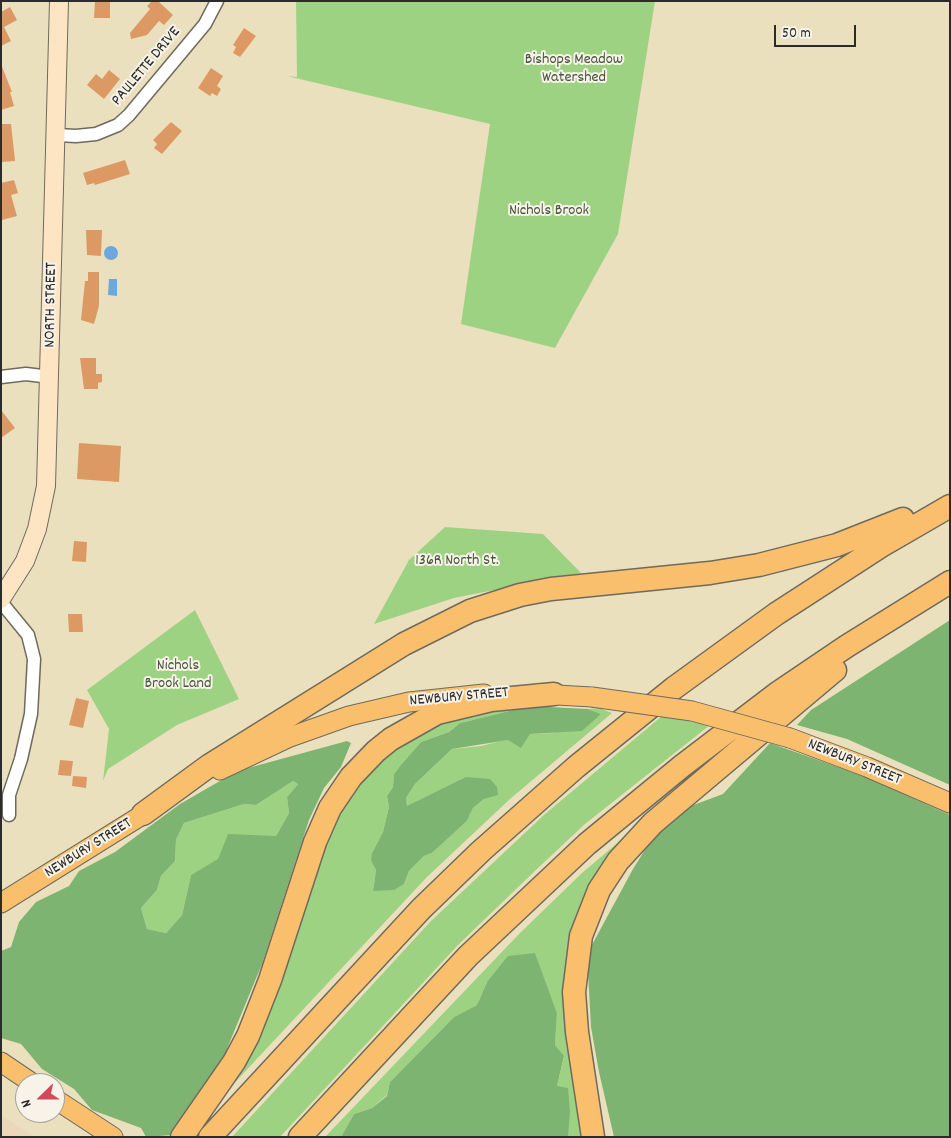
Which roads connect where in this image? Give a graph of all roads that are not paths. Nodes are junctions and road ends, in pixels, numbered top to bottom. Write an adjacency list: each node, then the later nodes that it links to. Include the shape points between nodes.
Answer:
1 (59, 1): 3 (street, NORTH STREET)
2 (217, 1): 3 (street, PAULETTE DRIVE, via 205,24 118,125 96,134)
3 (58, 135): 5 (street, NORTH STREET)
4 (1, 377): 5 (street, via 26,374)
5 (50, 377): 9 (street, NORTH STREET, via 42,512 25,561)
6 (950, 498): 13 (highway, via 868,534 790,558 726,571 551,589 470,611 396,648 210,765)
7 (950, 506): 25 (highway, via 776,614 660,698 569,772 421,909)
8 (950, 582): 10 (highway)
9 (1, 601): 14 (street, via 28,635 34,659 31,714 9,795)
10 (916, 603): 26 (highway, via 765,702 587,844 468,956); 27 (highway, via 684,796 640,835 608,874 586,921 575,979 575,1013)
11 (554, 694): 12 (main road, NEWBURY STREET, bridge, via 692,711 790,738); 13 (main road, NEWBURY STREET, via 451,697 409,702 350,716 290,736 251,754); 24 (highway, via 492,700 437,713 376,750 351,777 330,808 315,842 270,980 248,1036 226,1075)
12 (950, 803)
13 (143, 814): 15 (main road, NEWBURY STREET)
14 (9, 815)
15 (24, 890): 16 (main road, NEWBURY STREET); 17 (main road)
16 (1, 903)
17 (1, 908)
18 (1, 1062): 20 (main road)
19 (1, 1069): 21 (main road)
20 (17, 1073)
21 (15, 1076)
22 (65, 1106): 23 (main road)
23 (113, 1137)
24 (182, 1137)
25 (210, 1137)
26 (300, 1137)
27 (593, 1137)

